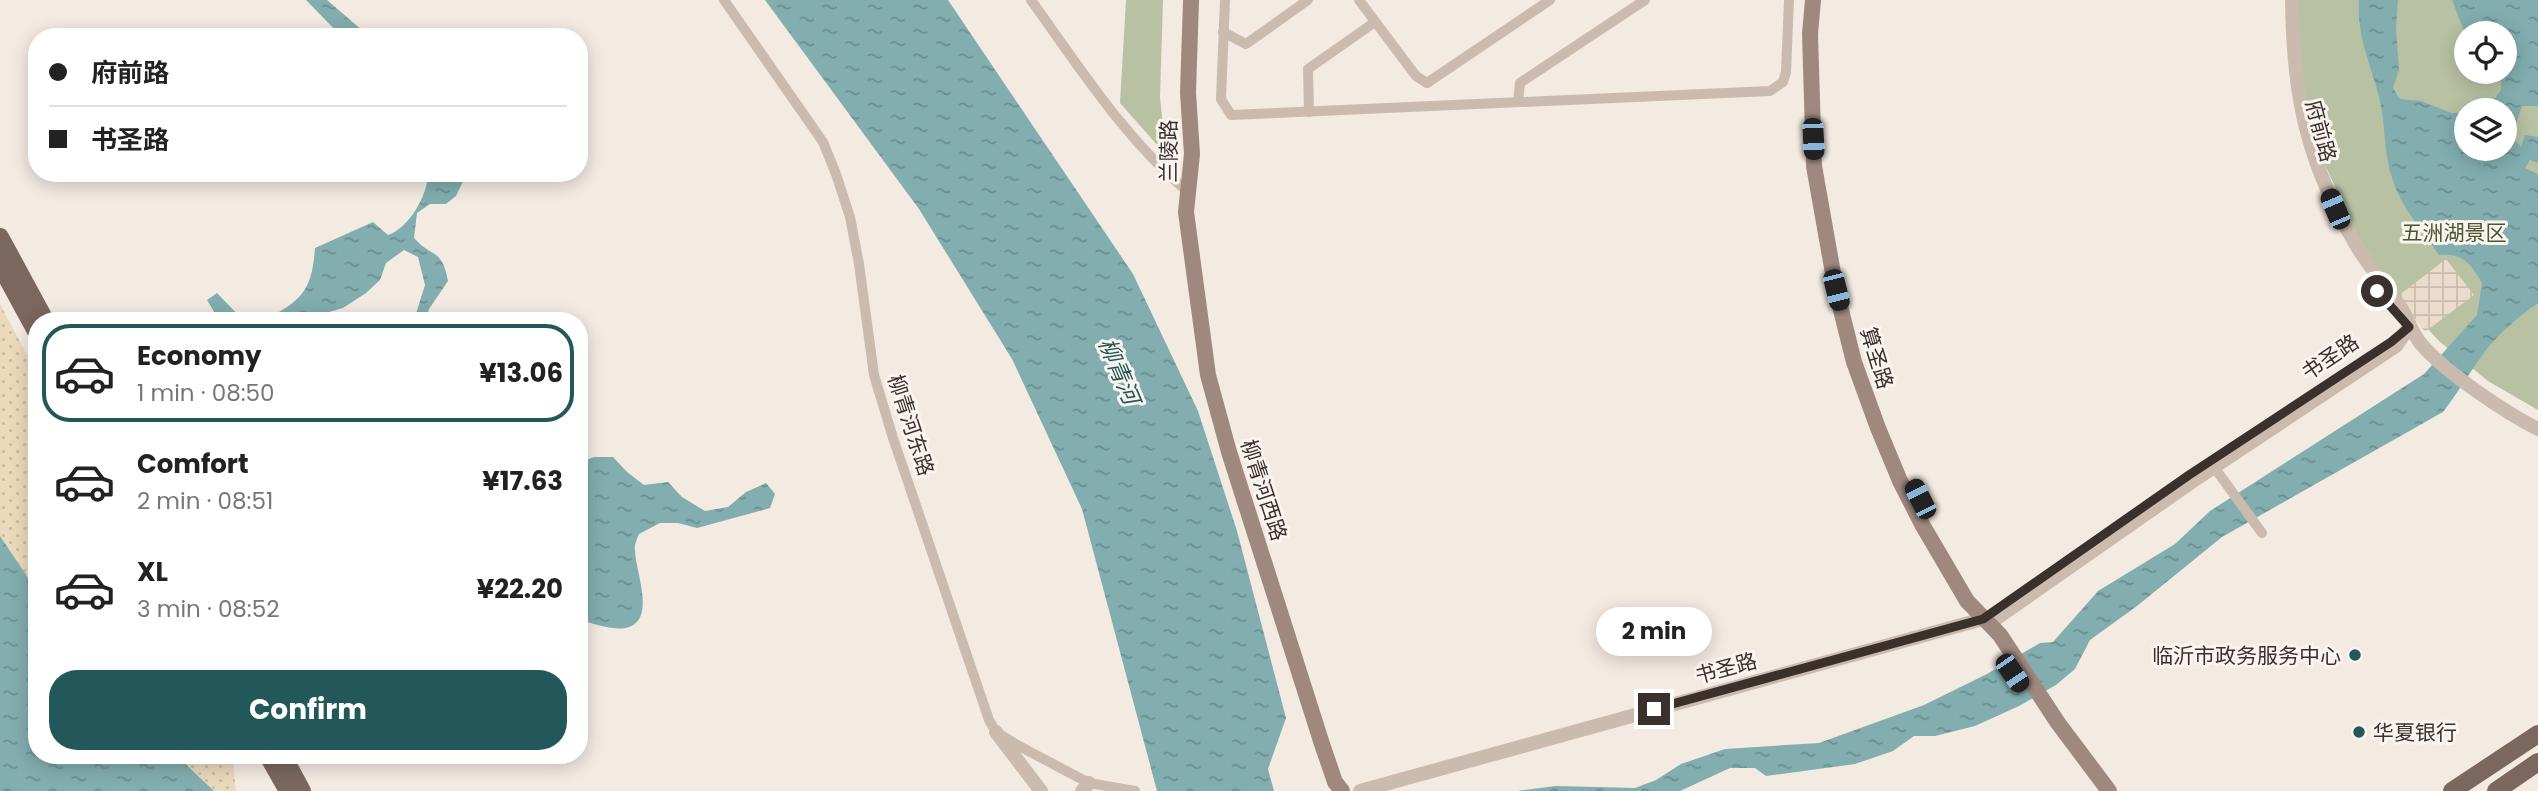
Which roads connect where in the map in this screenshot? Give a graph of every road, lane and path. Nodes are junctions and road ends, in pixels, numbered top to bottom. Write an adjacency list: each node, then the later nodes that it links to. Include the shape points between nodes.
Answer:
1 (724, 0): 32 (street, 柳青河东路, via 823,142 836,174 859,264 874,375 976,688)
2 (1031, 0): 19 (street, via 1137,143)
3 (1181, 0): 19 (main road, 兰陵路, via 1178,93)
4 (1191, 0): 19 (main road, 兰陵路)
5 (1225, 0): 16 (street)
6 (1308, 0): 16 (street, via 1246,44)
7 (1360, 0): 15 (street)
8 (1550, 0): 15 (street, via 1427,83 1416,76)
9 (1646, 0): 17 (street, via 1520,83)
10 (1789, 0): 17 (street, via 1786,72 1783,82 1770,90)
11 (1813, 0): 30 (main road, 算圣路, via 1814,166 1854,362 1900,481 1967,601)
12 (1823, 0): 30 (main road, 算圣路, via 1819,34 1824,165 1863,359 1909,477 1976,595)
13 (2283, 0): 24 (street, 府前路, via 2292,116 2313,181 2349,251)
14 (2292, 0): 24 (street, 府前路, via 2295,71 2309,144 2335,209)
15 (1376, 22): 18 (street, via 1308,69)
16 (1223, 32): 18 (street, via 1221,99 1231,115)
17 (1518, 102): 18 (street)
18 (1309, 112)
19 (1189, 193): 42 (main road, 柳青河西路, via 1186,212 1212,392 1326,757)
20 (0, 237): 22 (main road)
21 (0, 265): 23 (main road)
22 (40, 312)
23 (28, 316)
24 (2409, 327): 25 (street, 府前路); 28 (street, 书圣路, via 2396,346); 30 (street, 书圣路)
25 (2488, 393): 26 (street, 府前路); 27 (street, 府前路)
26 (2538, 419)
27 (2538, 429)
28 (2214, 467): 29 (street); 30 (street, 书圣路, via 1997,618)
29 (2260, 531)
30 (1983, 619): 31 (main road, 算圣路, via 2000,635 2004,651); 43 (street, 书圣路); 44 (street, 书圣路, via 1964,632)
31 (2054, 726): 45 (main road, 算圣路); 46 (main road, 算圣路)
32 (996, 732): 37 (street); 40 (street)
33 (2538, 734): 47 (main road)
34 (2538, 762): 48 (main road)
35 (273, 764): 38 (main road)
36 (287, 764): 39 (main road)
37 (1085, 787): 41 (street)
38 (288, 791)
39 (302, 791)
40 (1041, 791)
41 (1135, 791)
42 (1343, 791)
43 (1360, 791)
44 (1385, 791)
45 (2096, 791)
46 (2109, 791)
47 (2452, 791)
48 (2496, 791)

